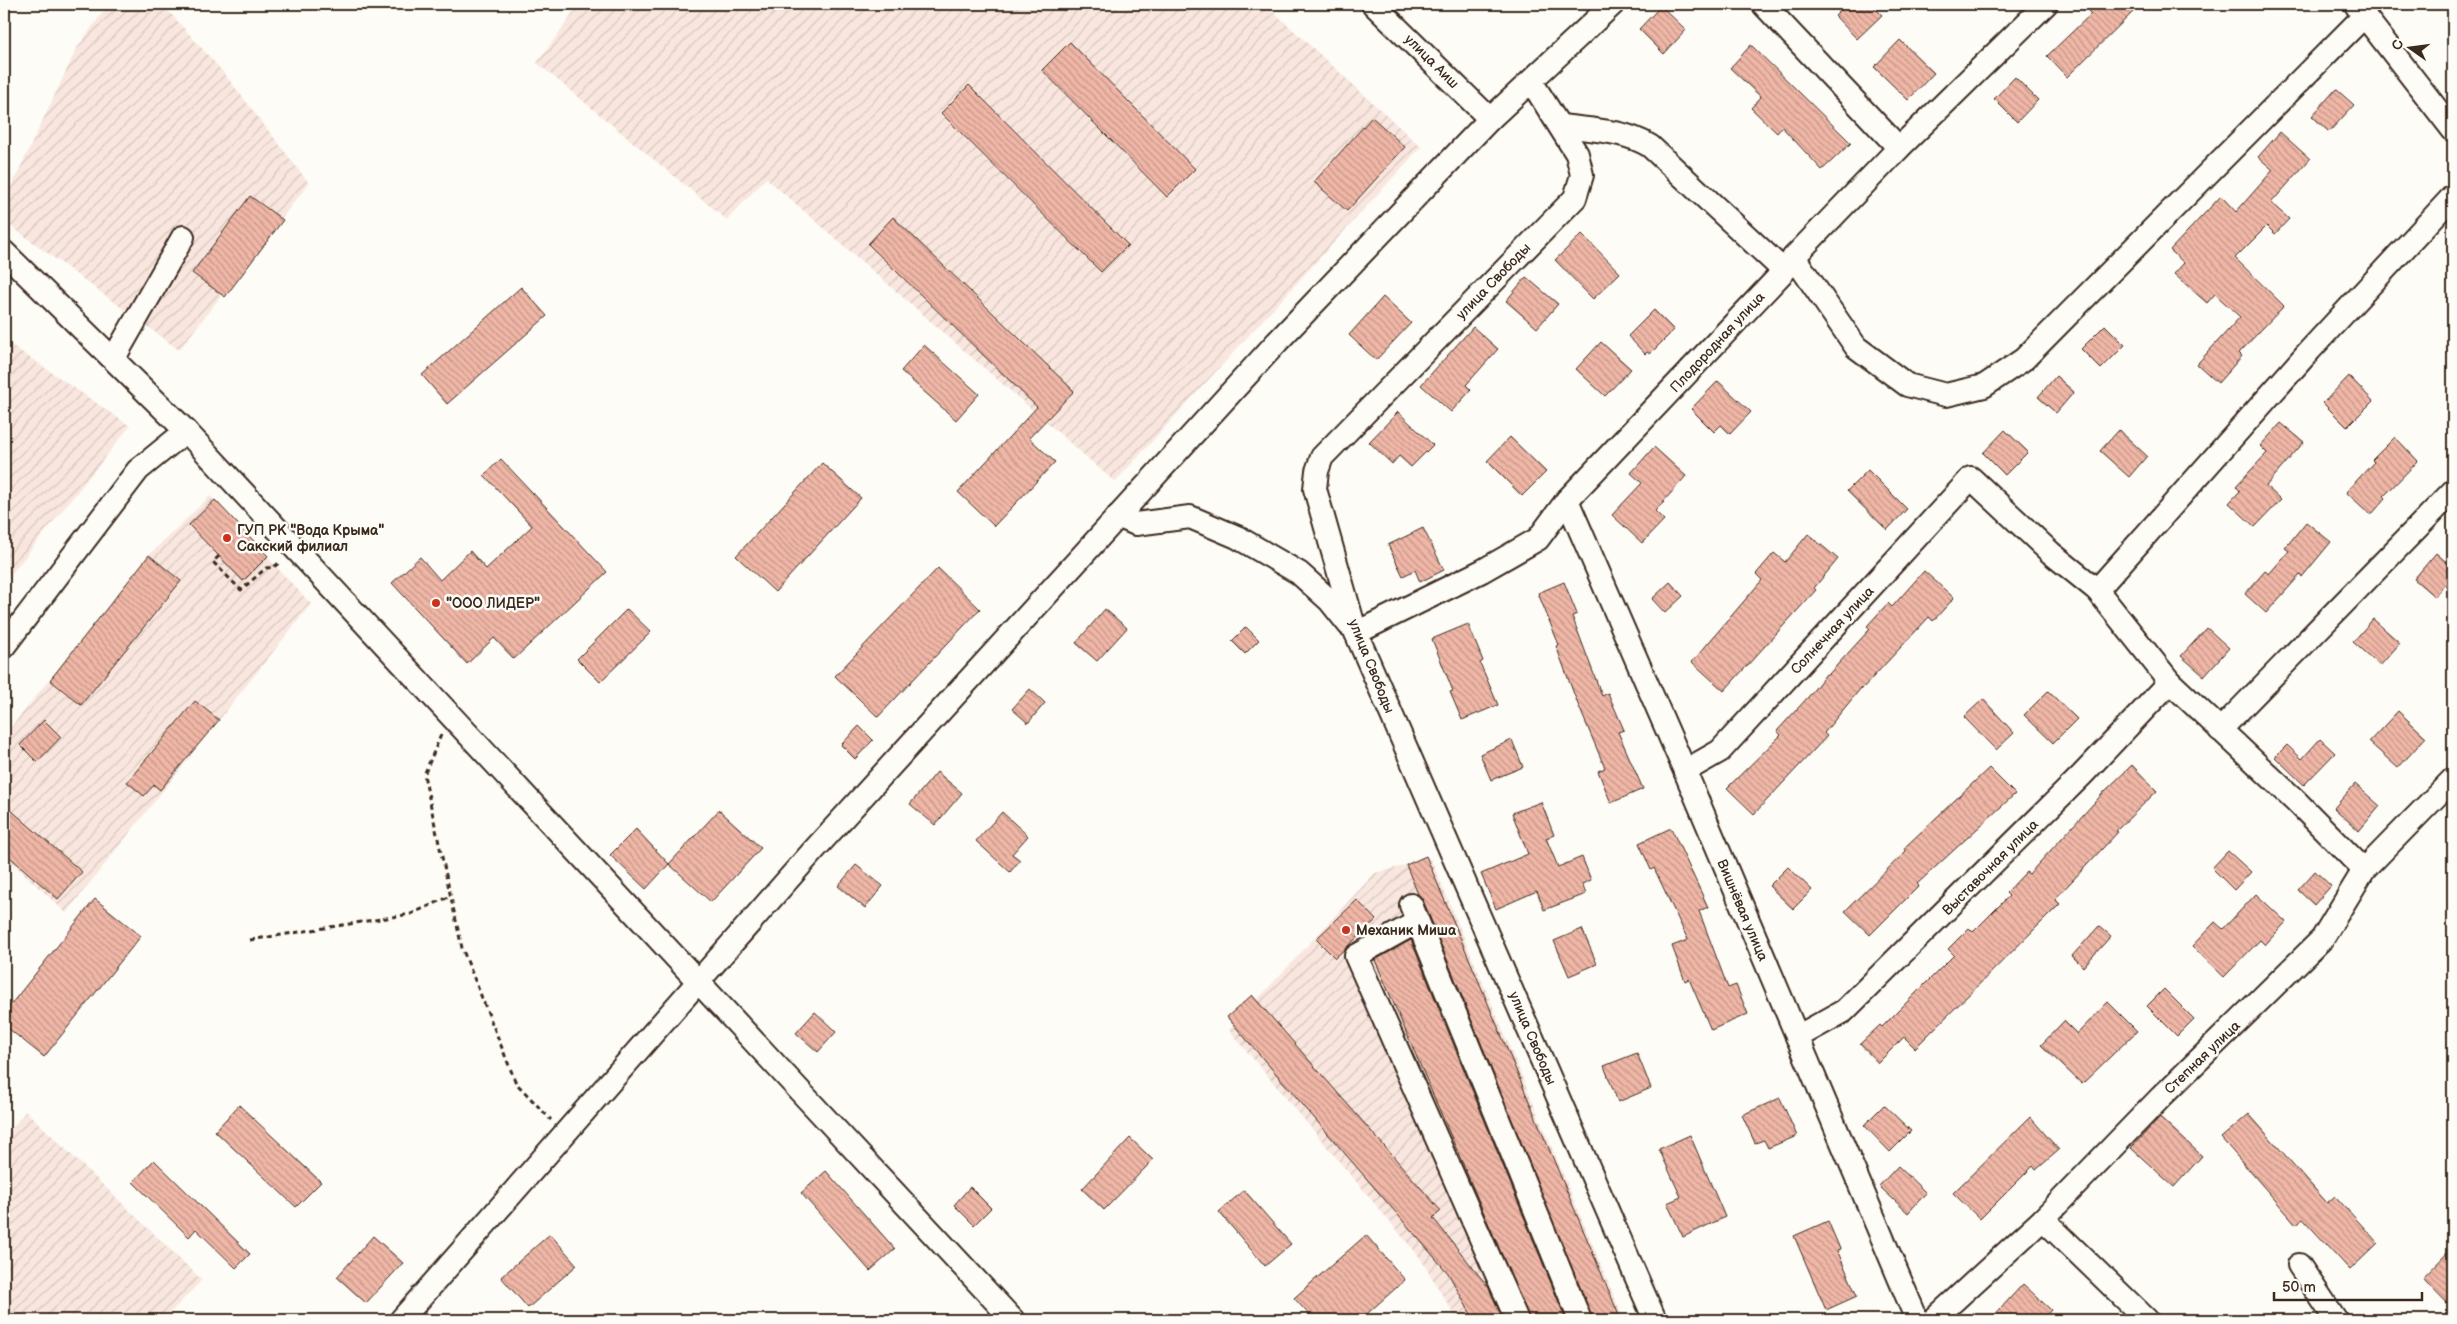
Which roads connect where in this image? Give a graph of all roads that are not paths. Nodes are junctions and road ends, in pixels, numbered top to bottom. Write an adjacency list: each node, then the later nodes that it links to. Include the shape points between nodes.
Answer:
1 (1373, 4): 7 (street, улица Аиш)
2 (1613, 4): 6 (street)
3 (1763, 4): 10 (street)
4 (2046, 4): 10 (street, Плодородная улица)
5 (2360, 9): 9 (street); 14 (street, via 2024,359 1984,386 1946,395 1907,385 1856,347)
6 (1531, 81): 7 (street); 8 (street, улица Свободы)
7 (1490, 119): 19 (street, via 1277,342)
8 (1562, 126): 14 (street, via 1629,136 1650,146); 21 (street, улица Свободы, via 1578,154 1582,175 1575,198 1322,457 1315,489)
9 (2453, 130)
10 (1899, 148): 14 (street, Плодородная улица)
11 (2453, 196): 20 (street, via 2310,350)
12 (183, 237): 15 (street)
13 (4, 252): 15 (street)
14 (1789, 264): 18 (street, Плодородная улица)
15 (114, 358): 16 (street)
16 (186, 431): 22 (street, via 138,470); 28 (street)
17 (2453, 491): 24 (street)
18 (1567, 500): 21 (street, Плодородная улица, via 1538,539 1482,571); 25 (street, Вишнёвая улица)
19 (1118, 516): 21 (street, via 1136,524 1190,518 1237,538 1299,572 1330,600); 28 (street)
20 (2097, 590): 23 (street); 25 (street, Солнечная улица, via 2051,553 1971,478 1720,751)
21 (1356, 633): 36 (street, улица Свободы)
22 (4, 646)
23 (2170, 682): 24 (street); 29 (street, Выставочная улица, via 2082,775 1844,1011)
24 (2220, 730): 27 (street)
25 (1684, 772): 29 (street, Вишнёвая улица)
26 (2453, 778): 27 (street, Степная улица)
27 (2364, 870): 30 (street, Степная улица, via 2322,940 2160,1097)
28 (698, 982): 32 (street); 33 (street)
29 (1797, 1037): 37 (street, Вишнёвая улица)
30 (2043, 1219): 38 (street, Степная улица); 39 (street)
31 (2299, 1265): 40 (street)
32 (401, 1320)
33 (1013, 1320)
34 (1517, 1320): 35 (street, via 1356,956 1414,913)
35 (1580, 1320)
36 (1655, 1320)
37 (1917, 1320)
38 (1933, 1320)
39 (2147, 1320)
40 (2336, 1320)

